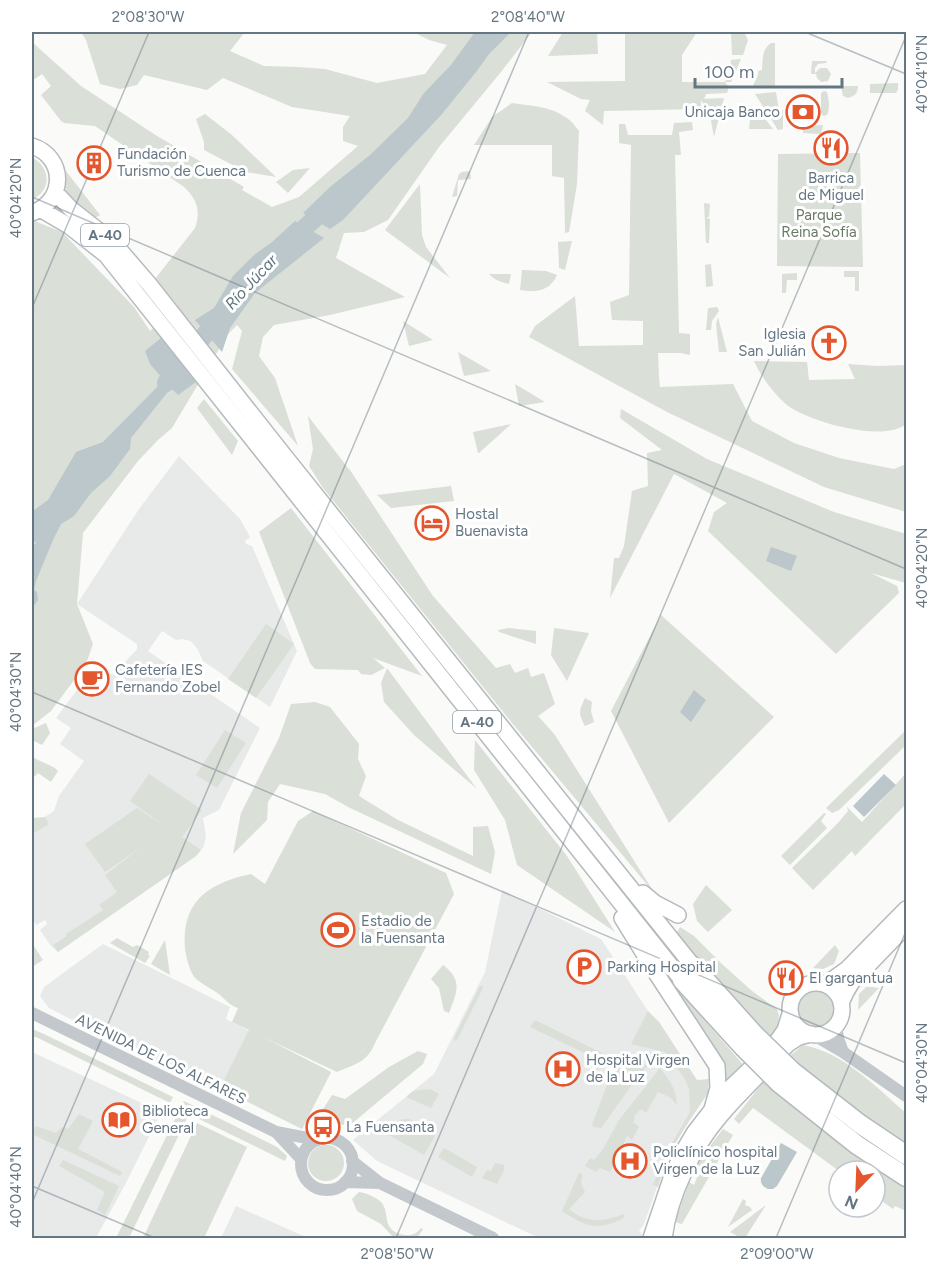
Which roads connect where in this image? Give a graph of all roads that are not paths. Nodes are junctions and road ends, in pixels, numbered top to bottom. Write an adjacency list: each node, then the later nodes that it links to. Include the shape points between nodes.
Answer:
1 (32, 146): 2 (main road, via 47,154 55,166)
2 (55, 192): 3 (main road); 4 (main road, A-40, via 70,209 112,241)
3 (36, 211): 4 (main road, A-40, via 69,226)
4 (144, 289): 5 (main road, A-40)
5 (278, 459): 6 (main road, A-40); 7 (main road, A-40)
6 (590, 864): 11 (main road, A-40); 21 (main road, via 717,1066 718,1088)
7 (619, 873): 9 (main road, via 655,903); 11 (main road, A-40)
8 (906, 909): 12 (main road, via 847,969)
9 (678, 915)
10 (906, 927): 13 (main road, via 852,982)
11 (688, 973): 18 (highway, A-40)
12 (826, 984): 13 (main road, via 837,993); 15 (main road, via 811,983 798,990 792,998)
13 (841, 1003): 16 (main road, via 842,1013)
14 (32, 1013): 22 (street, AVENIDA DE LOS ALFARES)
15 (790, 1014): 17 (main road, via 797,1027); 21 (main road, via 773,1047)
16 (836, 1026): 17 (main road, via 825,1033); 19 (street)
17 (812, 1034): 19 (street); 32 (main road, via 788,1044 710,1129 681,1181)
18 (748, 1041): 24 (highway, A-40, bridge); 27 (highway, A-40, bridge, via 779,1083 857,1145)
19 (843, 1052): 20 (street)
20 (906, 1096)
21 (712, 1109): 31 (main road, via 677,1163)
22 (276, 1132): 23 (street, AVENIDA DE LOS ALFARES); 25 (street, AVENIDA DE LOS ALFARES)
23 (318, 1140): 25 (street, via 306,1148); 26 (street, via 340,1142)
24 (906, 1155)
25 (301, 1159): 28 (street, via 304,1177 314,1187 331,1190)
26 (352, 1161): 28 (street, via 351,1174); 29 (street)
27 (906, 1177)
28 (345, 1182): 29 (street)
29 (380, 1183): 30 (street)
30 (494, 1239)
31 (651, 1239)
32 (664, 1239)

